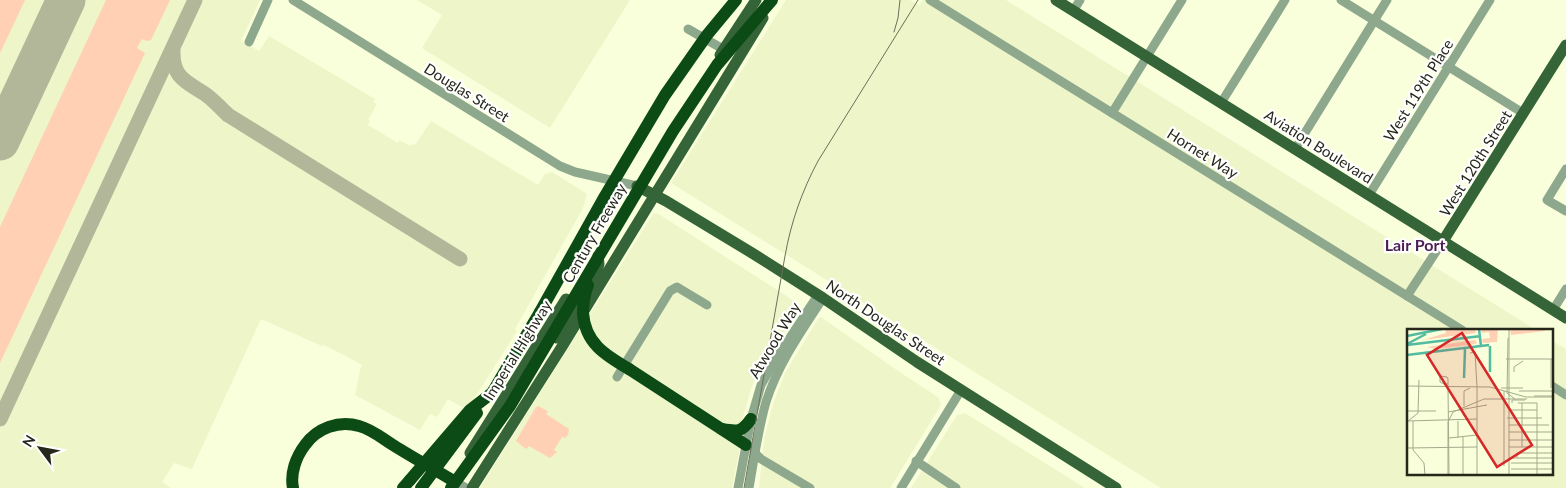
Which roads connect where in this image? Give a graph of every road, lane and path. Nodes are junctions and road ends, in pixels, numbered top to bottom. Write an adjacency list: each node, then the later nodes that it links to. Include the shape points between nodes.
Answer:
1 (268, 0): 18 (street)
2 (293, 0): 29 (street, Douglas Street, via 560,166)
3 (736, 0): 47 (highway, Century Freeway, bridge, via 665,95)
4 (756, 0): 20 (main road, Imperial Highway)
5 (763, 0): 22 (main road, via 735,48)
6 (774, 0): 22 (main road); 34 (highway, Century Freeway, bridge, via 738,39 697,93)
7 (930, 0): 25 (street, Hornet Way)
8 (1056, 0): 15 (main road, Aviation Boulevard)
9 (1080, 0): 15 (street)
10 (1182, 0): 21 (street)
11 (1285, 0): 24 (street)
12 (1341, 0): 16 (street)
13 (1388, 0): 16 (street)
14 (1490, 0): 23 (street, West 119th Place)
15 (1073, 11): 21 (main road, Aviation Boulevard)
16 (1374, 21): 23 (street); 27 (street)
17 (688, 29): 20 (street)
18 (249, 42)
19 (1566, 45): 26 (main road, West 120th Street)
20 (724, 49): 29 (main road, Imperial Highway)
21 (1147, 57): 24 (main road, Aviation Boulevard); 25 (street)
22 (736, 61): 30 (main road)
23 (1449, 67): 26 (street); 31 (street, West 119th Place)
24 (1221, 103): 27 (main road, Aviation Boulevard)
25 (1112, 113): 37 (street, Hornet Way)
26 (1523, 113): 33 (main road, West 120th Street)
27 (1295, 149): 31 (main road, Aviation Boulevard)
28 (1566, 169): 32 (street, via 1547,200)
29 (636, 186): 30 (main road, North Douglas Street); 34 (main road, Imperial Highway)
30 (655, 194): 36 (main road, North Douglas Street); 43 (main road)
31 (1369, 195): 33 (main road, Aviation Boulevard)
32 (1566, 211)
33 (1443, 242): 37 (street, West 120th Street); 39 (main road, Aviation Boulevard)
34 (600, 249): 42 (main road, Imperial Highway); 43 (main road, via 596,276); 50 (highway, bridge, via 583,299 584,322 592,341 611,358); 53 (highway, Century Freeway, bridge, via 510,406)
35 (1565, 294): 39 (street)
36 (820, 296): 46 (main road, North Douglas Street); 49 (street, Atwood Way, via 768,372); 51 (street, Atwood Way, via 775,378)
37 (1407, 296): 41 (street, Hornet Way)
38 (707, 306): 44 (street, via 676,287 670,291)
39 (1553, 310): 40 (main road, Aviation Boulevard)
40 (1566, 318)
41 (1460, 329)
42 (545, 334): 43 (street); 53 (main road, Imperial Highway)
43 (560, 342): 58 (main road)
44 (617, 377)
45 (1554, 387): 48 (street)
46 (961, 390): 52 (street); 64 (main road, North Douglas Street)
47 (492, 393): 55 (highway, bridge, via 470,410); 56 (highway, Century Freeway, bridge)
48 (1566, 395)
49 (751, 419): 50 (highway, via 745,428 734,431); 51 (street, Atwood Way)
50 (722, 429): 51 (highway)
51 (751, 449): 59 (street, Atwood Way); 60 (street, Atwood Way); 61 (street, via 761,459)
52 (916, 461): 62 (street); 63 (street)
53 (452, 486): 54 (highway, via 374,433 359,426 342,424 328,426 306,442 293,470); 57 (street)
54 (293, 488)
55 (403, 488)
56 (421, 488)
57 (466, 488)
58 (472, 488)
59 (738, 488)
60 (749, 488)
61 (810, 488)
62 (901, 488)
63 (956, 488)
64 (1116, 488)

